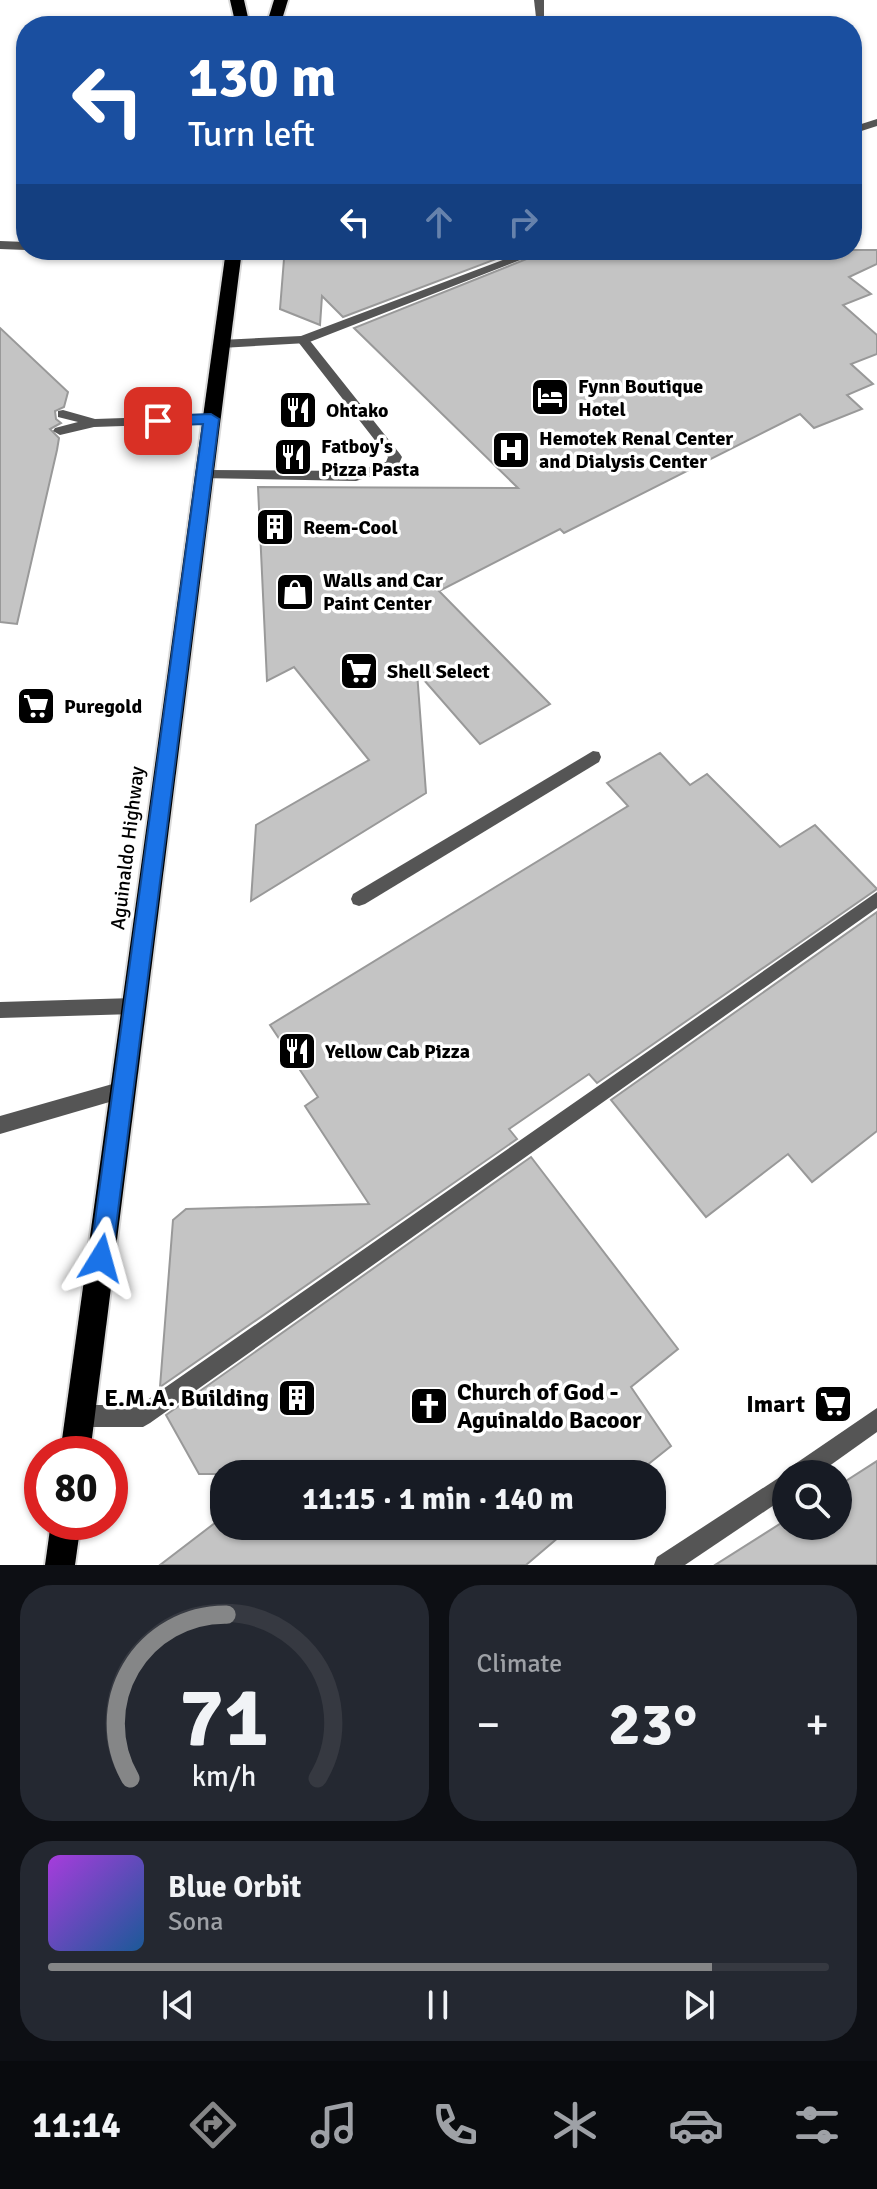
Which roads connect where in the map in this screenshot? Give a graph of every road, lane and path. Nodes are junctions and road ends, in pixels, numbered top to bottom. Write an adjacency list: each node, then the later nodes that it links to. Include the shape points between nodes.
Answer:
1 (233, 260): 4 (highway, Aguinaldo Highway)
2 (514, 260): 3 (street)
3 (303, 340): 4 (street); 9 (street, via 395,457 392,465 356,476)
4 (221, 344): 6 (highway, Aguinaldo Highway)
5 (63, 414): 7 (street)
6 (211, 419): 7 (street); 9 (highway, Aguinaldo Highway)
7 (94, 423): 8 (street)
8 (60, 431)
9 (204, 475): 13 (highway, Aguinaldo Highway)
10 (593, 757): 11 (street)
11 (359, 899)
12 (877, 899): 17 (street, via 143,1416)
13 (134, 1006): 14 (street); 15 (highway, Aguinaldo Highway)
14 (0, 1010)
15 (123, 1090): 16 (street); 17 (highway, Aguinaldo Highway)
16 (0, 1125)
17 (80, 1416): 19 (highway, Aguinaldo Highway)
18 (877, 1419): 20 (street)
19 (77, 1436)
20 (820, 1460)
21 (772, 1493): 24 (street)
22 (63, 1540): 23 (highway)
23 (60, 1565)
24 (665, 1565)

